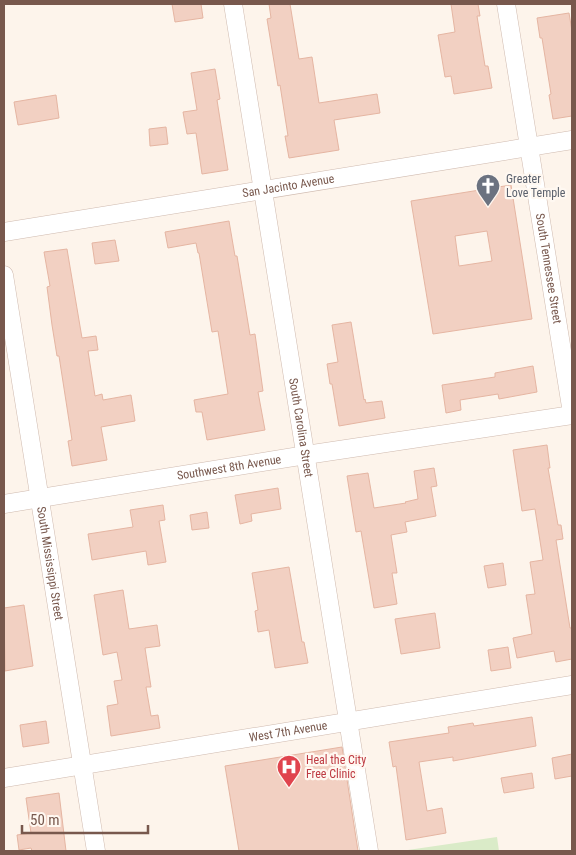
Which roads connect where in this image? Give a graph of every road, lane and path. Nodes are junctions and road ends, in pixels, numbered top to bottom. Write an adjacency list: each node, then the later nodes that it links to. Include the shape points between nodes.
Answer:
1 (233, 4): 5 (street, South Carolina Street)
2 (506, 4): 4 (street, South Tennessee Street)
3 (572, 140): 4 (street, San Jacinto Avenue)
4 (530, 147): 5 (street, San Jacinto Avenue); 8 (street, South Tennessee Street)
5 (263, 190): 6 (street, San Jacinto Avenue); 9 (street, South Carolina Street)
6 (4, 232)
7 (4, 275): 10 (street, South Mississippi Street)
8 (572, 414): 9 (street, Southwest 8th Avenue)
9 (306, 455): 10 (street, Southwest 8th Avenue); 13 (street, South Carolina Street)
10 (40, 498): 11 (street, Southwest 8th Avenue); 14 (street, South Mississippi Street)
11 (4, 504)
12 (572, 685): 13 (street, West 7th Avenue)
13 (348, 721): 14 (street, West 7th Avenue); 17 (street, South Carolina Street)
14 (83, 766): 15 (street, West 7th Avenue); 16 (street, South Mississippi Street)
15 (4, 778)
16 (96, 851)
17 (369, 851)

